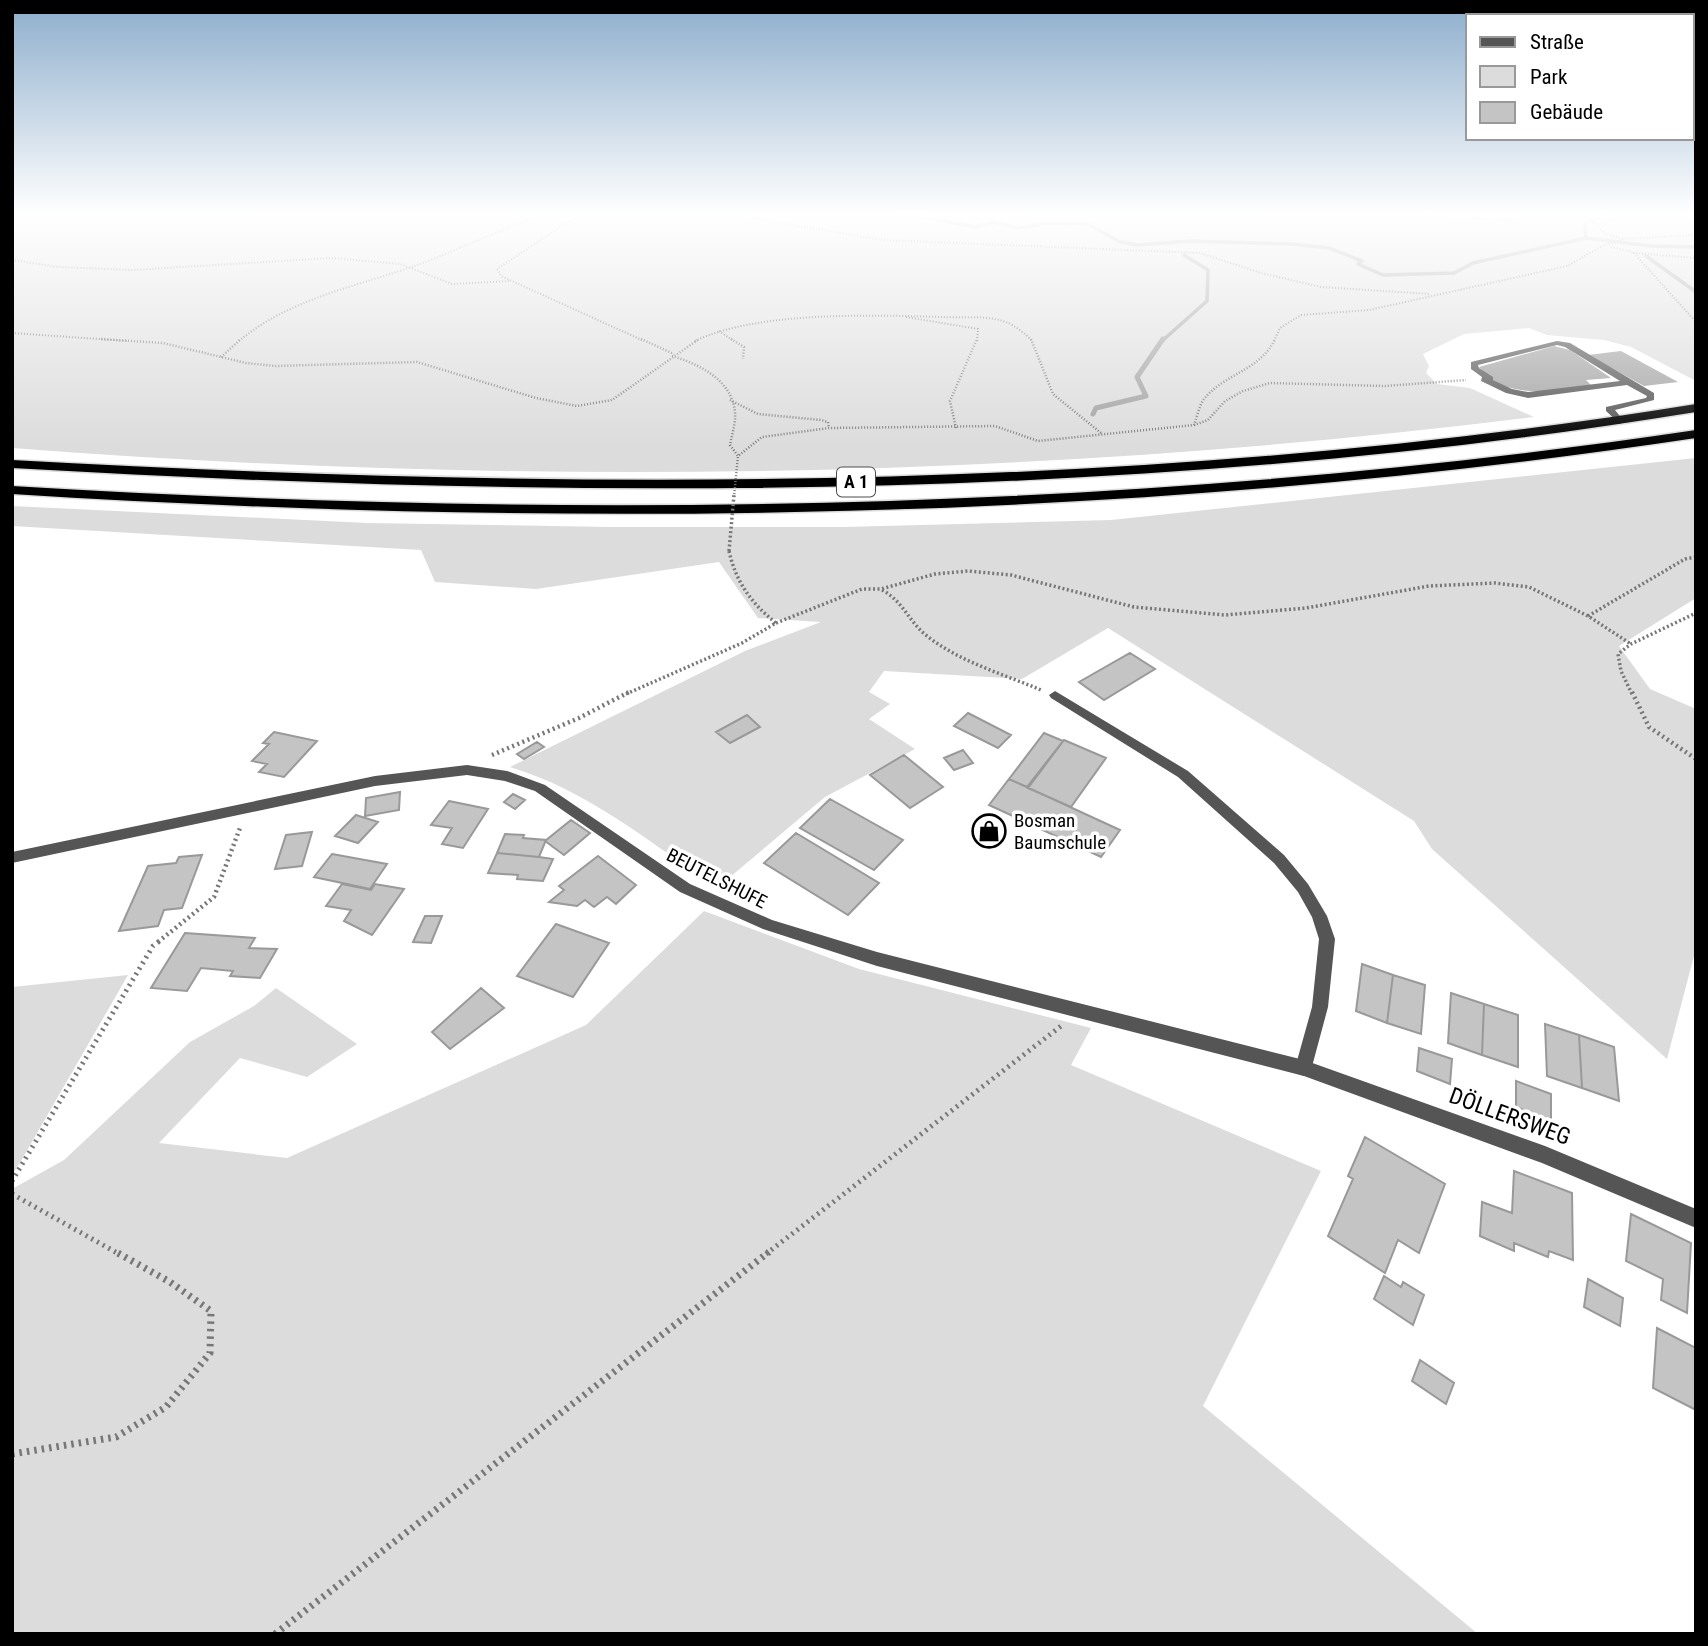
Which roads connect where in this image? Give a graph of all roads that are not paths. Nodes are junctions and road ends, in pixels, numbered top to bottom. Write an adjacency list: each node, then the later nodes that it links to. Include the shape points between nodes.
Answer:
1 (1628, 382): 1 (street, via 1557,343 1474,364 1487,379 1528,395); 3 (street, via 1651,394 1650,400 1609,409)
2 (1696, 408): 3 (highway, A 1)
3 (1620, 421): 5 (highway, A 1, via 1205,464 767,485 371,483)
4 (1696, 434): 6 (highway, A 1, via 1485,463 1298,482 879,507 399,509)
5 (12, 464)
6 (12, 490)
7 (1055, 695): 9 (street, via 1183,774 1279,859 1303,888 1327,939 1320,1007)
8 (12, 858): 9 (street, BEUTELSHUFE, via 374,781 467,770 507,776 540,788 685,888 768,925 866,957)
9 (1304, 1068): 10 (street, DÖLLERSWEG, via 1545,1155)
10 (1696, 1219)

